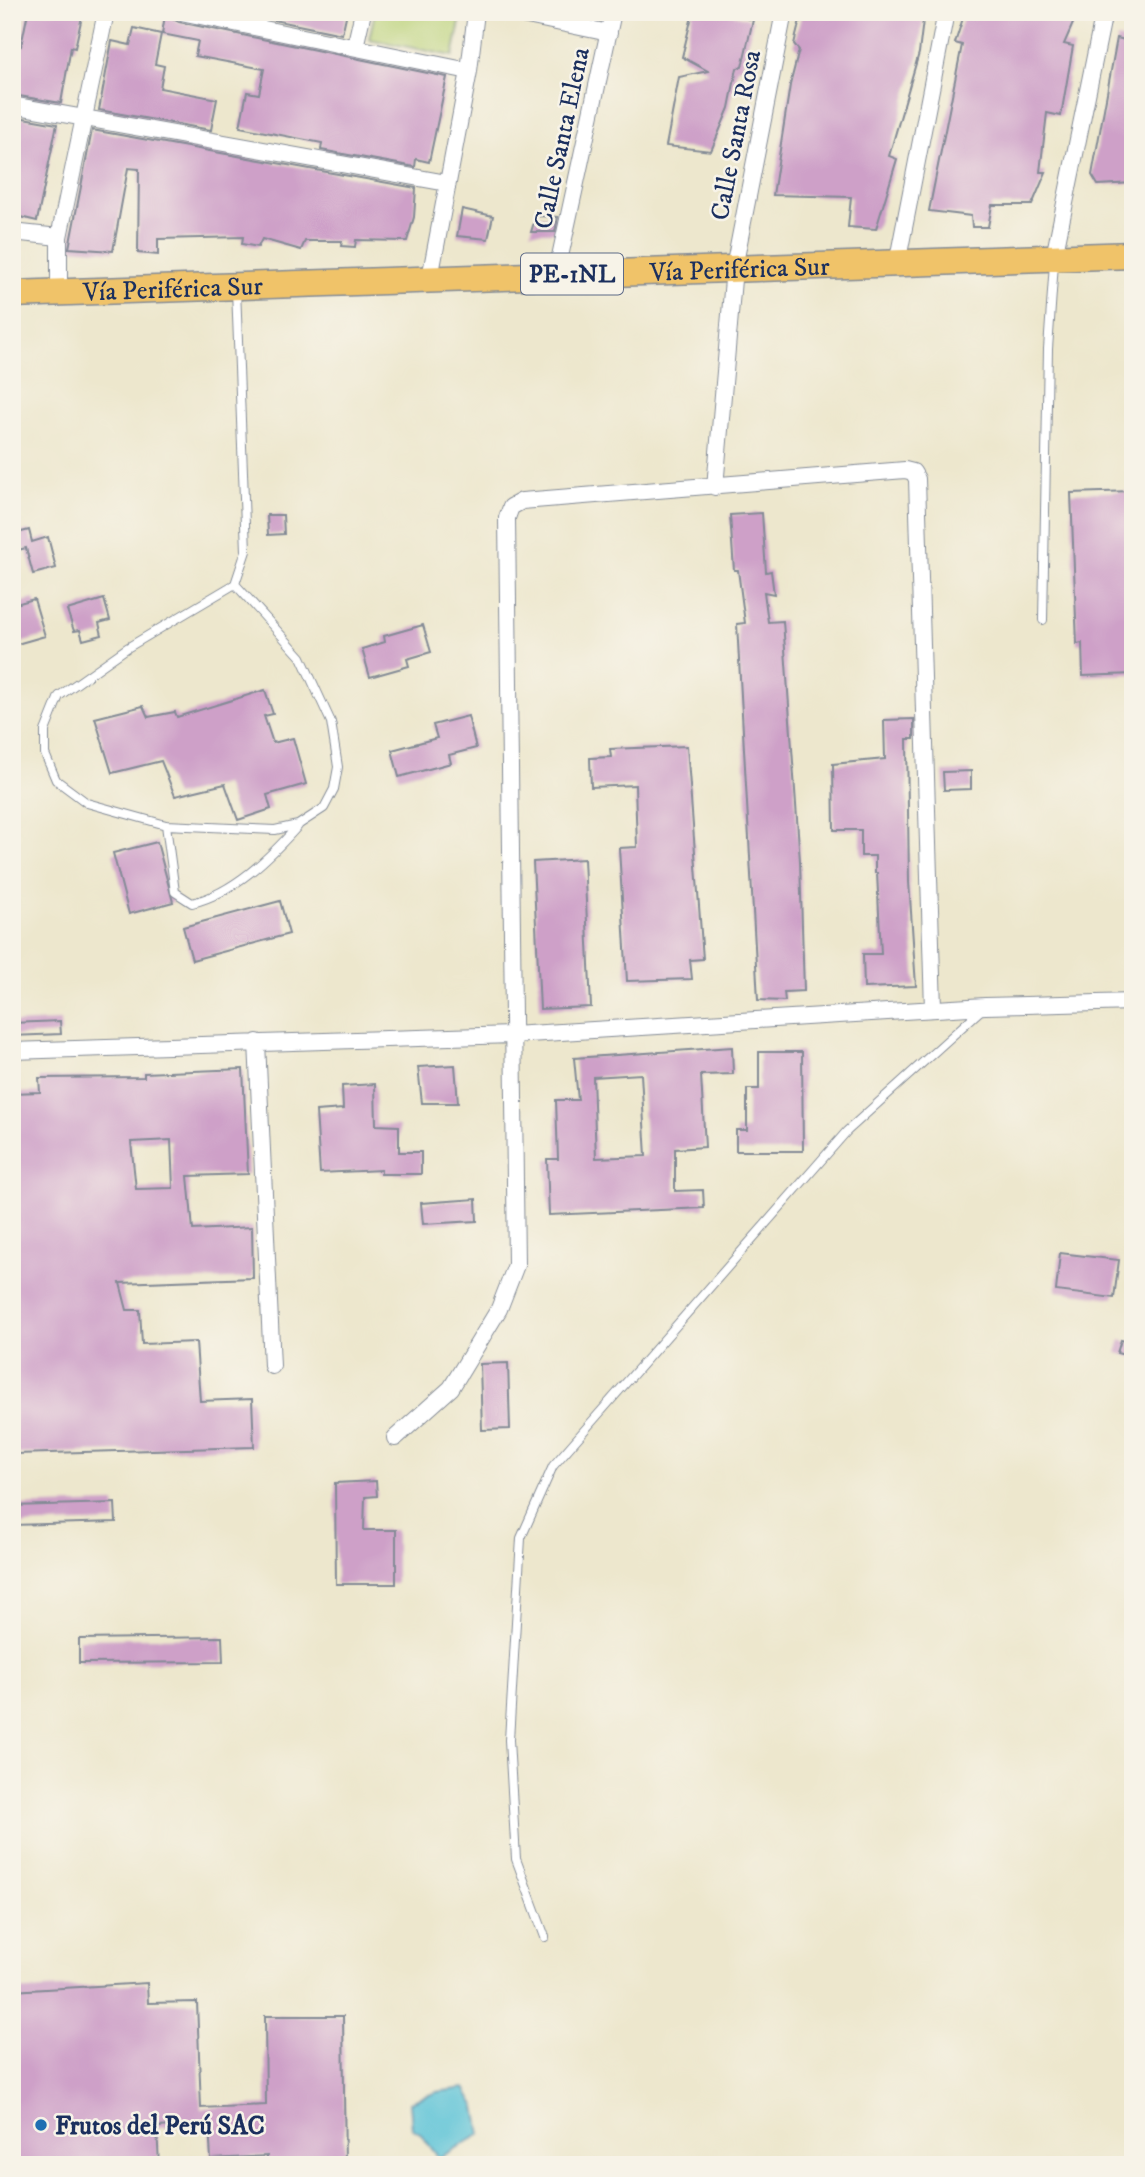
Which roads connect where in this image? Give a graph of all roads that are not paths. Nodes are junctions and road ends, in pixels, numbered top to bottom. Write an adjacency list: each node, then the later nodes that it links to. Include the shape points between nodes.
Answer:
1 (106, 12): 14 (street)
2 (181, 12): 11 (street)
3 (363, 12): 11 (street)
4 (476, 12): 12 (street)
5 (509, 12): 10 (street)
6 (613, 12): 10 (street, Calle Santa Elena)
7 (785, 12): 21 (street, Calle Santa Rosa)
8 (946, 12): 20 (street)
9 (1104, 12): 19 (street)
10 (609, 33): 22 (street, Calle Santa Elena)
11 (355, 47): 12 (street)
12 (468, 71): 15 (street)
13 (12, 105): 14 (street)
14 (85, 119): 15 (street); 17 (street)
15 (447, 183): 23 (street)
16 (12, 232): 17 (street)
17 (59, 237): 25 (street)
18 (1133, 255): 19 (highway, Vía Periférica Sur / PE-1NL)
19 (1054, 257): 20 (highway, Vía Periférica Sur / PE-1NL); 29 (lane)
20 (897, 264): 21 (highway, Vía Periférica Sur / PE-1NL)
21 (734, 268): 22 (highway, Vía Periférica Sur / PE-1NL); 27 (street, Calle Santa Rosa)
22 (556, 275): 23 (highway, Vía Periférica Sur / PE-1NL)
23 (430, 278): 24 (highway, Vía Periférica Sur / PE-1NL)
24 (236, 287): 25 (highway, Vía Periférica Sur / PE-1NL); 28 (lane, via 246,551)
25 (59, 292): 26 (highway, Vía Periférica Sur / PE-1NL)
26 (12, 294)
27 (715, 487): 34 (street, via 905,470 917,479); 35 (street, via 522,501 511,507 507,518)
28 (235, 584): 30 (lane, via 127,648 59,696 45,731 45,754 56,780 87,803); 31 (lane, via 301,657 331,722 338,767 334,789 324,808)
29 (1043, 620)
30 (166, 825): 31 (lane, via 275,830); 31 (lane, via 175,892 192,903 264,863)
31 (298, 825)
32 (1133, 1002): 33 (street)
33 (985, 1006): 34 (street); 40 (lane, via 847,1131 553,1466 521,1538 509,1740 516,1858)
34 (933, 1009): 35 (street)
35 (512, 1035): 36 (street); 39 (street, via 516,1265 499,1309 451,1388)
36 (257, 1042): 37 (street); 38 (street)
37 (12, 1051)
38 (272, 1366)
39 (395, 1437)
40 (545, 1937)

